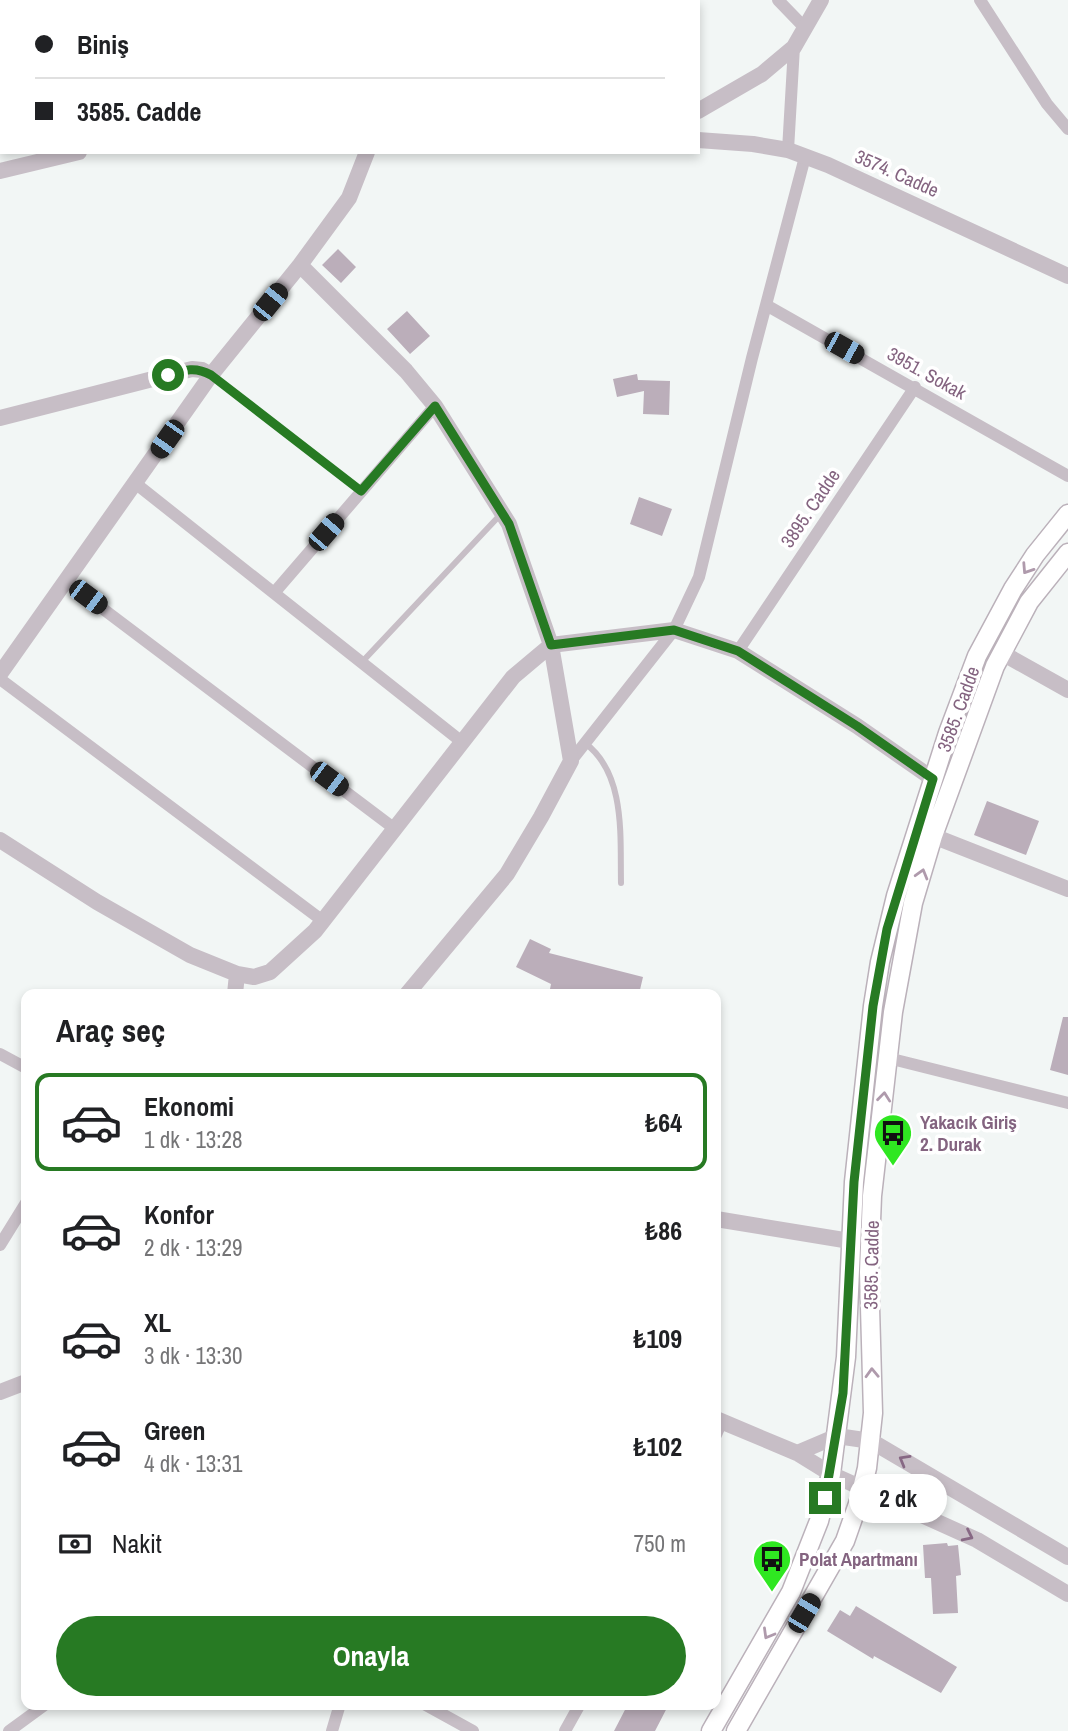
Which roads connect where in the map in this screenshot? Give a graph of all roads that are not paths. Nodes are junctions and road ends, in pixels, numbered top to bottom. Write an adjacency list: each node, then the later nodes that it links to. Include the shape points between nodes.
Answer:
1 (778, 0): 4 (street)
2 (821, 0): 4 (street)
3 (980, 0): 7 (street, via 1046,104)
4 (805, 28): 5 (street)
5 (794, 47): 6 (street, via 762,75); 9 (street)
6 (700, 110)
7 (1068, 129)
8 (700, 140): 9 (street, 3574. Cadde)
9 (788, 150): 12 (street, 3574. Cadde)
10 (71, 154): 13 (street)
11 (367, 154): 14 (street, via 349,198)
12 (805, 157): 15 (street, 3574. Cadde); 16 (street)
13 (0, 171)
14 (300, 265): 17 (street); 19 (street)
15 (1068, 276)
16 (766, 305): 18 (street, 3951. Sokak); 29 (street, via 699,577)
17 (211, 375): 20 (street, via 192,369); 22 (street); 23 (lane)
18 (915, 387): 21 (street, 3951. Sokak); 31 (street, 3895. Cadde)
19 (435, 406): 23 (street); 24 (street)
20 (0, 418)
21 (1068, 476)
22 (135, 483): 27 (street); 28 (street)
23 (361, 491): 28 (street)
24 (502, 513): 30 (street); 33 (lane)
25 (1068, 514): 40 (main road, 3585. Cadde, one-way to 40, via 1035,555 995,620 966,682)
26 (1068, 553): 32 (main road, 3585. Cadde, via 1029,602)
27 (66, 581): 34 (street); 41 (street)
28 (274, 593): 33 (street)
29 (674, 630): 30 (street); 31 (street); 38 (street)
30 (551, 645): 37 (street, via 513,677); 39 (street)
31 (738, 651): 40 (street)
32 (1002, 653): 36 (street); 42 (main road, 3585. Cadde)
33 (362, 662): 37 (street)
34 (0, 674)
35 (0, 679): 46 (street)
36 (1068, 690)
37 (462, 742): 41 (street)
38 (585, 743): 39 (street); 44 (lane, via 611,778 619,814)
39 (571, 761): 49 (street, via 507,874)
40 (933, 779): 56 (main road, 3585. Cadde, via 880,962)
41 (395, 829): 46 (street)
42 (933, 836): 45 (street); 51 (main road, 3585. Cadde, one-way to 42, via 901,960)
43 (0, 840): 47 (street, via 190,956)
44 (621, 883)
45 (1068, 889)
46 (323, 921): 47 (street, via 270,972 254,977)
47 (237, 974): 48 (street)
48 (236, 989)
49 (411, 989)
50 (0, 1054): 52 (street)
51 (888, 1058): 53 (street); 62 (main road, 3585. Cadde, one-way to 51, via 870,1236)
52 (21, 1065)
53 (1068, 1103)
54 (21, 1219): 57 (street)
55 (721, 1220): 56 (street)
56 (850, 1241): 61 (main road, 3585. Cadde, via 846,1357)
57 (0, 1245)
58 (21, 1384): 59 (street)
59 (0, 1392)
60 (721, 1426): 63 (street)
61 (837, 1436): 62 (street); 63 (street); 64 (main road, 3585. Cadde)
62 (871, 1441): 65 (main road, 3585. Cadde); 66 (street, one-way to 62)
63 (797, 1453): 64 (street)
64 (831, 1474): 65 (street); 76 (main road, 3585. Cadde, one-way to 76, via 820,1521 792,1592)
65 (862, 1487): 67 (street, one-way to 67, via 977,1540); 77 (main road, 3585. Cadde, via 845,1541)
66 (1068, 1557)
67 (1068, 1594)
68 (38, 1710): 72 (street)
69 (338, 1710): 73 (street)
70 (435, 1710): 74 (street)
71 (577, 1710): 75 (street)
72 (9, 1731)
73 (332, 1731)
74 (473, 1731)
75 (565, 1731)
76 (711, 1731)
77 (736, 1731)

